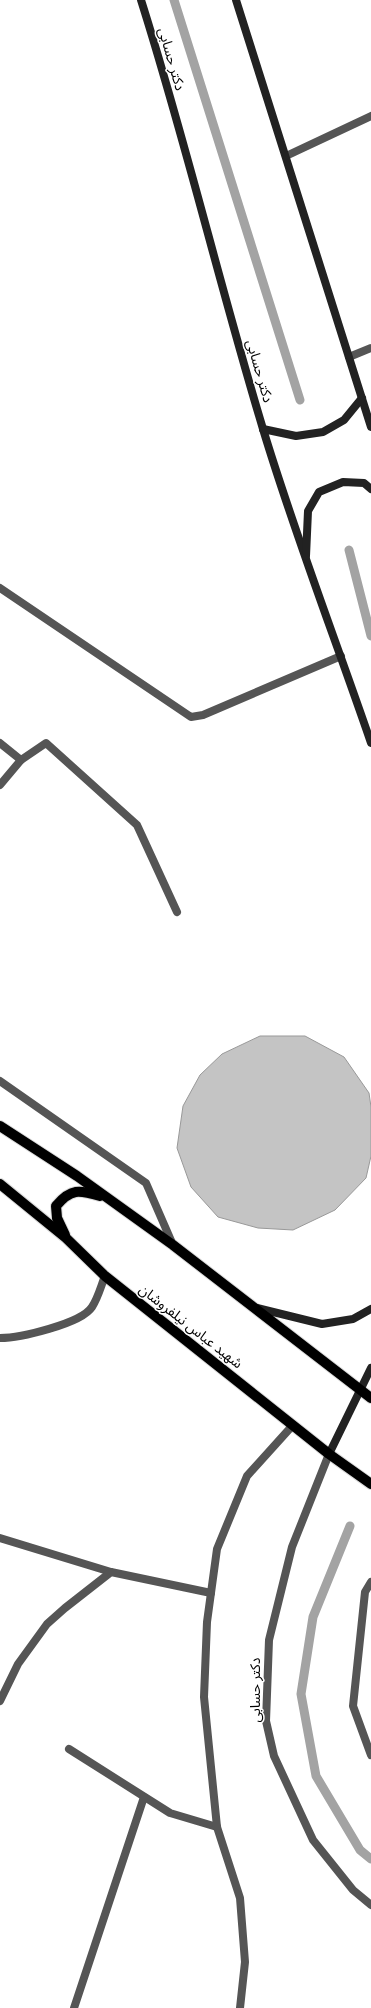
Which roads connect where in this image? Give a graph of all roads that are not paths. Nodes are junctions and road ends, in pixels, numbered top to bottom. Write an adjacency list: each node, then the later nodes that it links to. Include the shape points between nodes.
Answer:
1 (141, 0): 9 (main road, دکتر حسابی)
2 (236, 0): 4 (main road)
3 (371, 116): 4 (street)
4 (286, 156): 6 (main road)
5 (371, 348): 6 (street)
6 (349, 357): 7 (main road)
7 (362, 398): 8 (main road); 9 (main road, via 344,420 323,432 296,436)
8 (371, 427)
9 (263, 429): 11 (main road, دکتر حسابی)
10 (371, 489): 11 (main road, via 364,483 343,482 319,492 308,511)
11 (306, 562): 13 (main road, دکتر حسابی)
12 (0, 588): 13 (street, via 190,717 203,715)
13 (342, 656): 15 (main road, دکتر حسابی)
14 (0, 743): 16 (street)
15 (371, 743)
16 (21, 760): 17 (street); 18 (street, via 46,743 137,825)
17 (0, 786)
18 (177, 912)
19 (0, 1081): 24 (street, via 146,1183)
20 (0, 1126): 22 (main road)
21 (0, 1184): 23 (main road, شهید عباس نیلفروشان)
22 (108, 1198): 23 (main road, via 82,1191 66,1194 56,1206 57,1218); 24 (main road)
23 (66, 1238): 25 (main road, شهید عباس نیلفروشان)
24 (173, 1244): 26 (main road)
25 (105, 1276): 28 (street, via 91,1309 65,1325); 32 (main road, شهید عباس نیلفروشان)
26 (255, 1308): 27 (main road, via 322,1324 353,1319); 30 (main road)
27 (371, 1309)
28 (0, 1338)
29 (371, 1368): 30 (main road)
30 (360, 1389): 31 (main road); 33 (main road)
31 (371, 1398)
32 (293, 1425): 33 (main road, شهید عباس نیلفروشان); 38 (street, via 247,1476 217,1549)
33 (329, 1454): 34 (main road, شهید عباس نیلفروشان); 44 (street, دکتر حسابی, via 292,1547 269,1640 266,1722 274,1756 314,1840 353,1890)
34 (371, 1484)
35 (0, 1538): 36 (street)
36 (112, 1572): 38 (street); 39 (street, via 47,1624 18,1664)
37 (371, 1582): 41 (street, via 365,1592 353,1706)
38 (211, 1593): 43 (street, via 207,1622 204,1697)
39 (0, 1701)
40 (69, 1750): 42 (street)
41 (371, 1755)
42 (144, 1797): 43 (street, via 170,1813); 45 (street)
43 (216, 1827): 46 (street, via 240,1898 245,1962)
44 (371, 1905)
45 (74, 2008)
46 (240, 2008)

